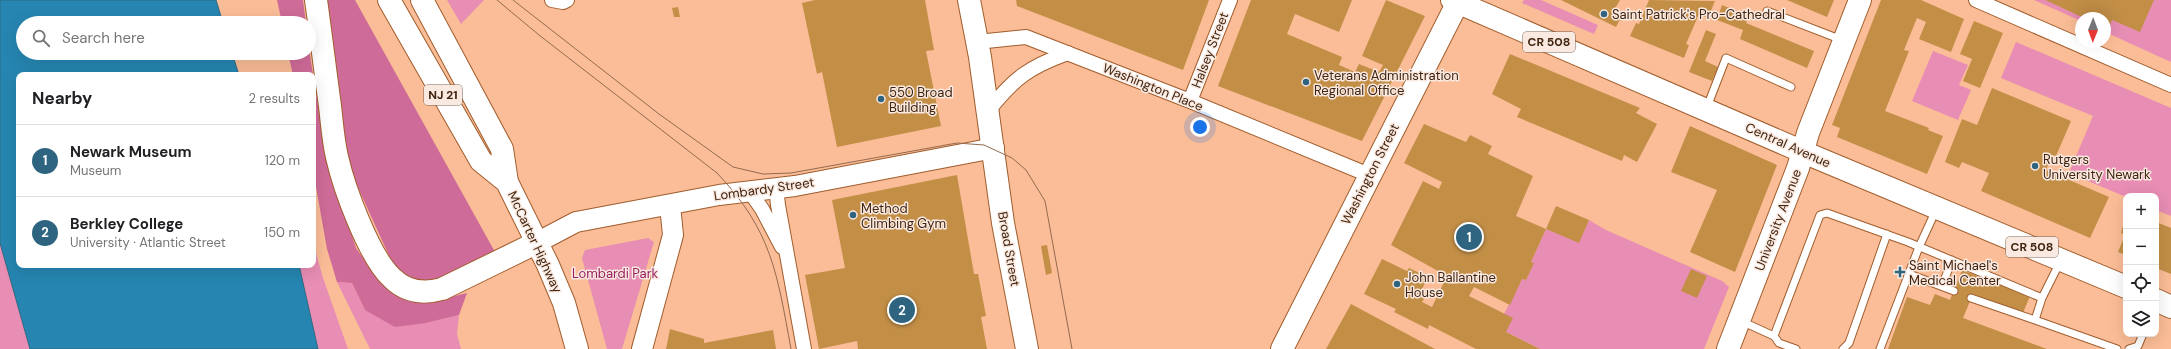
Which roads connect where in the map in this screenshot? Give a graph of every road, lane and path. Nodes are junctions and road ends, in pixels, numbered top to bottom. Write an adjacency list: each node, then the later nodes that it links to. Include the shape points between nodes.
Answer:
1 (316, 0): 29 (main road, via 343,182 380,264 392,279 415,292 432,292)
2 (389, 0): 23 (main road, McCarter Highway / NJ 21, via 481,161)
3 (422, 0): 23 (main road, McCarter Highway / NJ 21, via 502,149)
4 (552, 0): 5 (street)
5 (566, 0)
6 (969, 0): 13 (main road)
7 (1230, 0): 17 (street, Halsey Street)
8 (1860, 0): 12 (main road, University Avenue)
9 (1976, 0): 15 (street)
10 (1456, 1): 18 (main road, Central Avenue / CR 508); 22 (main road, Washington Street)
11 (1767, 11): 12 (lane)
12 (1844, 40): 21 (main road, University Avenue)
13 (977, 42): 14 (street, Washington Place, via 1026,37); 19 (main road, Broad Street)
14 (1068, 53): 17 (street, Washington Place); 19 (street, via 1025,72 1006,88)
15 (2171, 85)
16 (1791, 87): 18 (lane, via 1726,58)
17 (1190, 101): 22 (street, Washington Place)
18 (1706, 109): 21 (main road, Central Avenue / CR 508)
19 (988, 111): 20 (main road, Broad Street)
20 (994, 148): 24 (street, Lombardy Street); 49 (main road, Broad Street, via 1003,223)
21 (1803, 151): 27 (main road, Central Avenue / CR 508); 42 (main road, University Avenue)
22 (1369, 174): 50 (main road, Washington Street)
23 (507, 182): 29 (main road, McCarter Highway / NJ 21)
24 (780, 188): 25 (street, Lombardy Street); 31 (street, via 777,196)
25 (750, 192): 26 (street, Lombardy Street, via 719,195); 31 (street)
26 (670, 205): 29 (street, Lombardy Street, via 576,222); 47 (street, via 673,235)
27 (1937, 208): 30 (lane); 33 (main road, Central Avenue / CR 508)
28 (1887, 234): 30 (lane); 44 (lane, via 1827,213 1820,215); 53 (lane, via 1849,343)
29 (538, 242): 46 (main road, McCarter Highway / NJ 21, via 564,303)
30 (1919, 247): 32 (lane); 34 (lane)
31 (786, 255): 48 (street)
32 (1952, 260): 35 (lane); 39 (lane)
33 (2061, 260): 36 (main road, Central Avenue / CR 508); 39 (lane)
34 (1909, 274): 35 (lane); 54 (lane)
35 (1942, 286): 37 (lane)
36 (2123, 286)
37 (1954, 291)
38 (1971, 298): 43 (lane)
39 (2042, 298): 43 (lane)
40 (2158, 301): 41 (main road)
41 (2171, 306)
42 (1739, 320): 44 (lane); 51 (main road, University Avenue)
43 (2035, 320): 55 (lane)
44 (1774, 336): 52 (lane, via 1779,343)
45 (2142, 337): 56 (lane, via 2138,346)
46 (577, 349)
47 (642, 349)
48 (804, 349)
49 (1028, 349)
50 (1282, 349)
51 (1728, 349)
52 (1796, 349)
53 (1843, 349)
54 (1880, 349)
55 (2117, 349)
56 (2129, 349)

